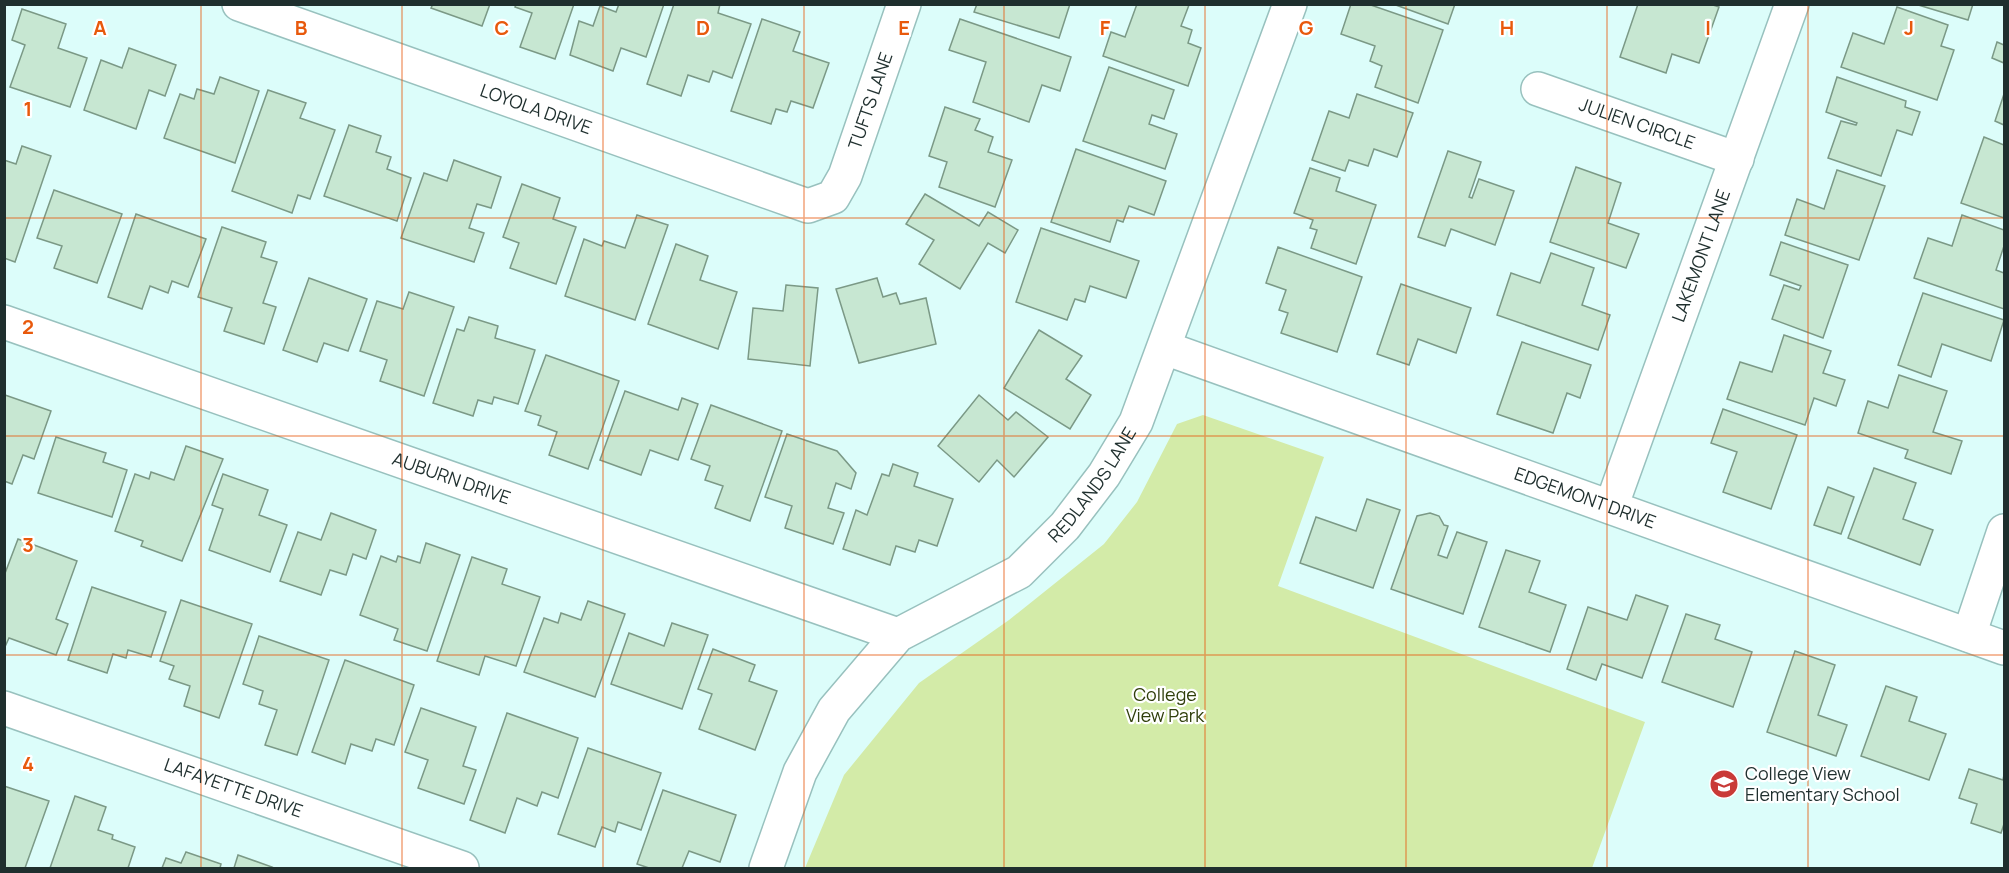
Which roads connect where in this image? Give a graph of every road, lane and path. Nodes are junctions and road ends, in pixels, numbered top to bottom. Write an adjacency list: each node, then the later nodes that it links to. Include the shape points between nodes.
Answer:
1 (239, 4): 7 (street, LOYOLA DRIVE, via 777,198 808,207)
2 (904, 4): 7 (street, TUFTS LANE, via 845,176)
3 (1290, 4): 9 (street, REDLANDS LANE)
4 (1792, 4): 6 (street, LAKEMONT LANE)
5 (1538, 89): 6 (street, JULIEN CIRCLE)
6 (1737, 159): 10 (street, LAKEMONT LANE)
7 (833, 197)
8 (4, 322): 12 (street, AUBURN DRIVE)
9 (1166, 348): 10 (street, EDGEMONT DRIVE); 12 (street, REDLANDS LANE, via 1136,422 1104,475 1065,526 1019,572)
10 (1611, 507): 13 (street, EDGEMONT DRIVE)
11 (2004, 531): 13 (street)
12 (898, 635): 17 (street, REDLANDS LANE, via 834,710 800,772)
13 (1969, 635): 14 (street, EDGEMONT DRIVE)
14 (2004, 648)
15 (4, 708): 16 (street, LAFAYETTE DRIVE)
16 (462, 868)
17 (766, 868)

